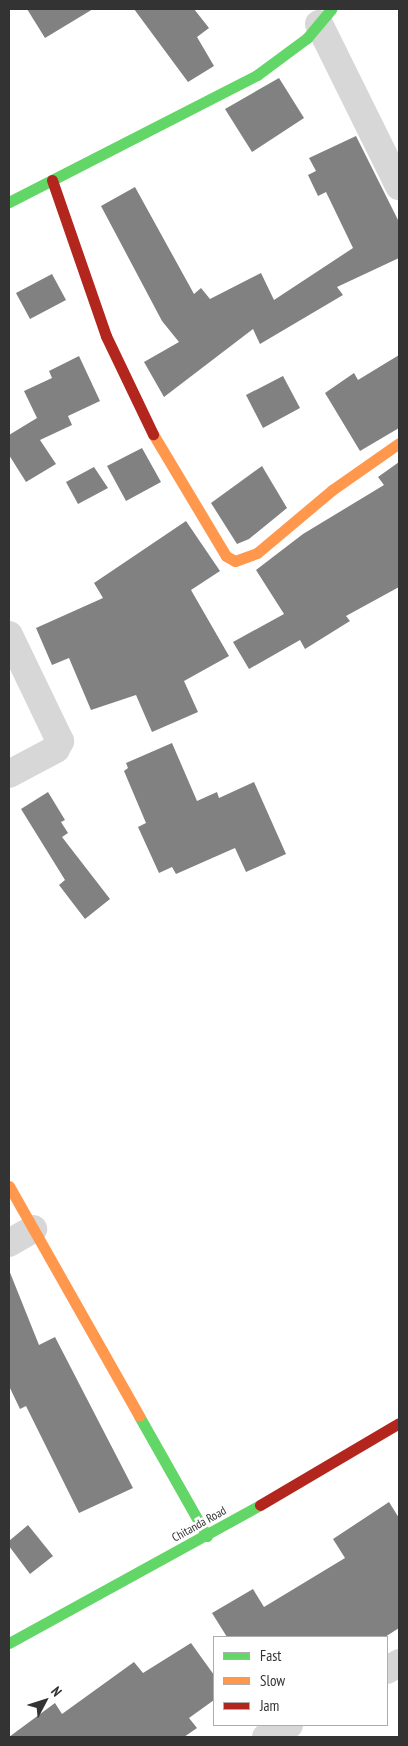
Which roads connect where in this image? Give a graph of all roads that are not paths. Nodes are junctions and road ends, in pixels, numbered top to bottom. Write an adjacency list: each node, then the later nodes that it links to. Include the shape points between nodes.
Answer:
1 (325, 16): 2 (street, via 256,75); 3 (street)
2 (52, 180): 4 (street); 5 (street, via 69,220 106,336 164,456 226,556 235,561 257,553 332,490)
3 (399, 186)
4 (9, 202)
5 (399, 443)
6 (9, 635): 7 (street, via 60,741 56,749)
7 (9, 774)
8 (9, 1186): 9 (street)
9 (33, 1230): 10 (street); 12 (street)
10 (9, 1243)
11 (399, 1423): 12 (street, Chitanda Road)
12 (207, 1536): 13 (street, Chitanda Road)
13 (9, 1643)
14 (399, 1663): 15 (street)
15 (388, 1669)
16 (287, 1726): 17 (street)
17 (266, 1737)

